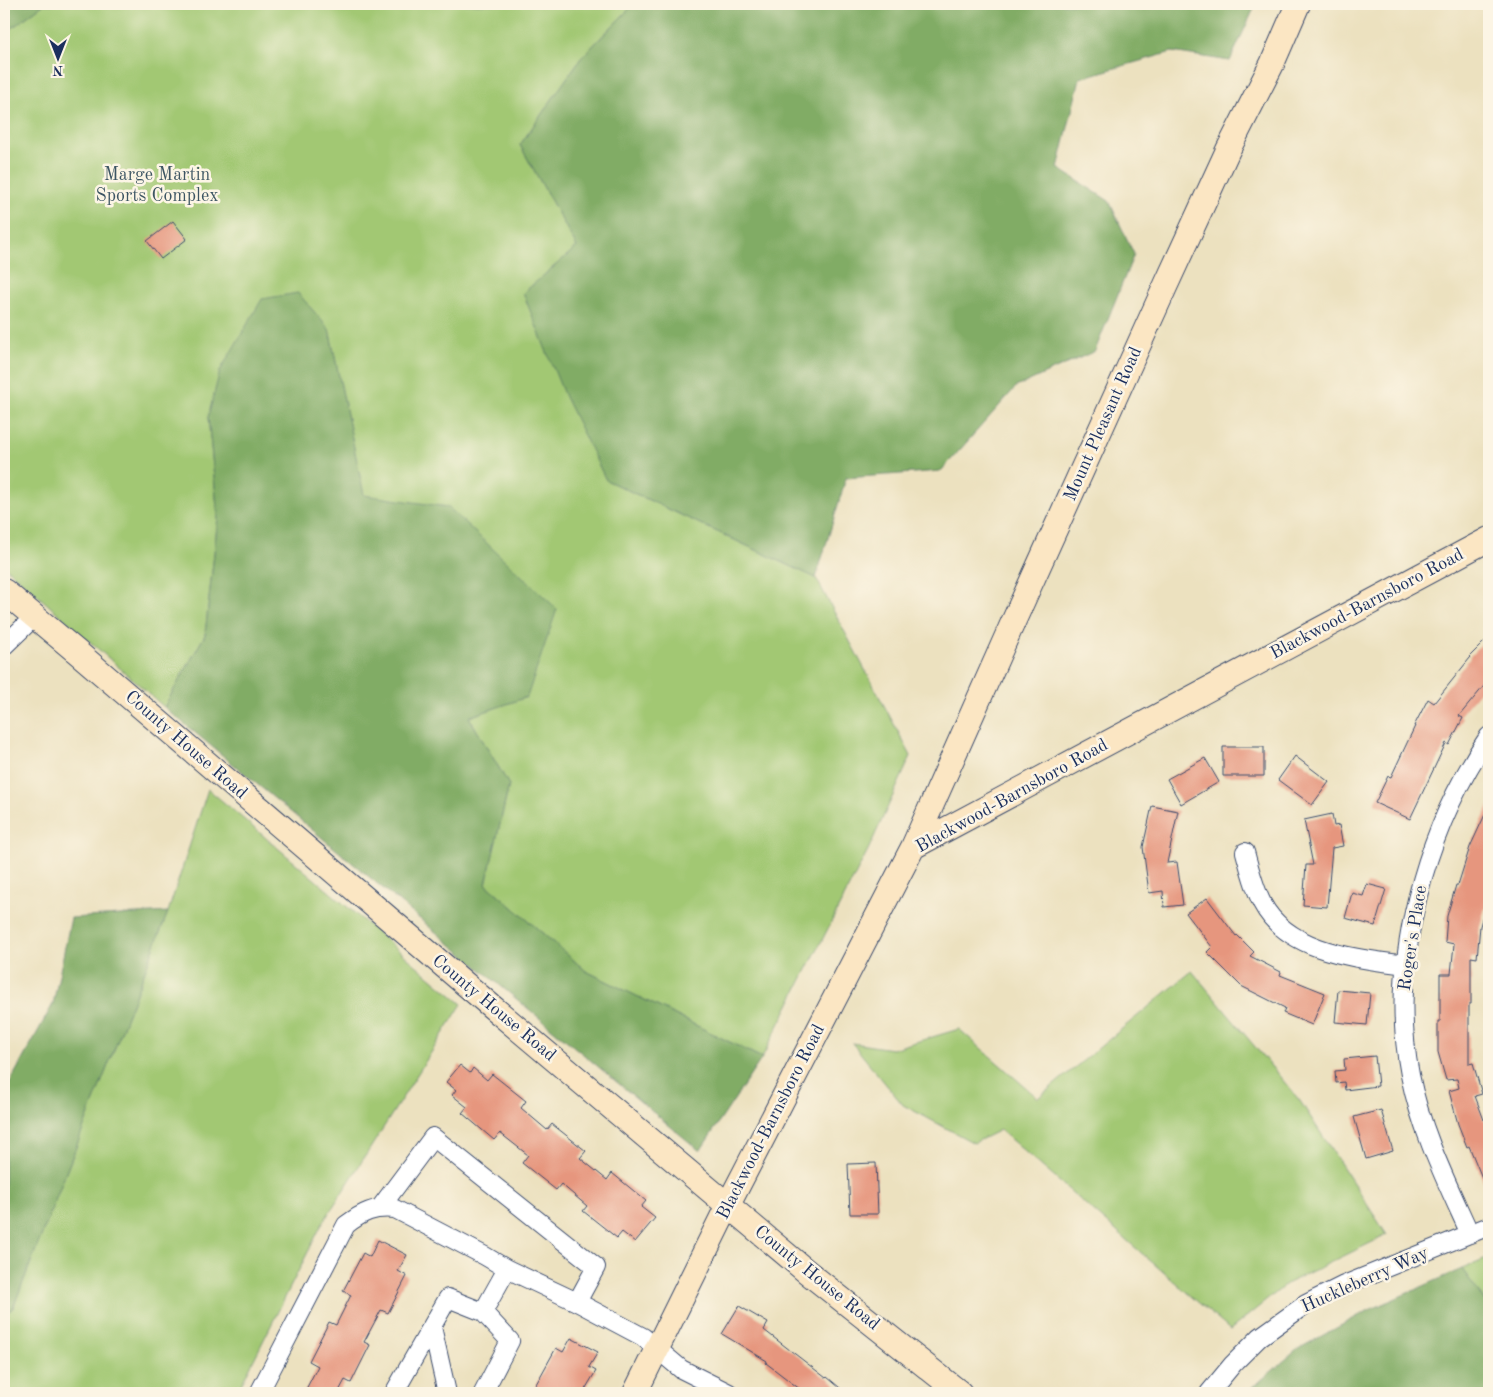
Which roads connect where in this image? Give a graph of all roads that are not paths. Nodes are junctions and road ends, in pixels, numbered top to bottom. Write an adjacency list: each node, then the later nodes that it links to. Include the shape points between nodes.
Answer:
1 (1298, 4): 7 (main road, Mount Pleasant Road, via 1157,305)
2 (1489, 539): 7 (main road, Blackwood-Barnsboro Road)
3 (4, 591): 4 (main road, County House Road)
4 (34, 617): 5 (street); 10 (main road, County House Road)
5 (4, 646)
6 (1489, 736): 9 (street, Roger's Place, via 1468,770 1438,832 1414,909)
7 (912, 847): 10 (main road, Blackwood-Barnsboro Road)
8 (1245, 852): 9 (street, via 1263,905 1286,930 1336,954)
9 (1406, 965): 13 (street, Roger's Place, via 1405,1029 1412,1082 1427,1134)
10 (728, 1205): 18 (main road, Blackwood-Barnsboro Road); 25 (main road, County House Road)
11 (380, 1208): 14 (street, via 395,1209); 15 (street, via 433,1137 596,1267); 19 (street, via 365,1212 346,1225)
12 (1489, 1226): 13 (street, Huckleberry Way)
13 (1470, 1234): 26 (street, Huckleberry Way, via 1344,1285 1306,1304 1260,1338)
14 (507, 1269): 15 (street); 16 (street)
15 (577, 1302): 18 (street, via 643,1337)
16 (483, 1312): 17 (street, via 448,1298); 22 (street, via 510,1341)
17 (432, 1327): 20 (street); 21 (street)
18 (658, 1350): 23 (main road, Blackwood-Barnsboro Road); 24 (street, via 681,1369)
19 (259, 1393)
20 (394, 1393)
21 (447, 1393)
22 (483, 1393)
23 (635, 1393)
24 (729, 1393)
25 (960, 1393)
26 (1209, 1393)

